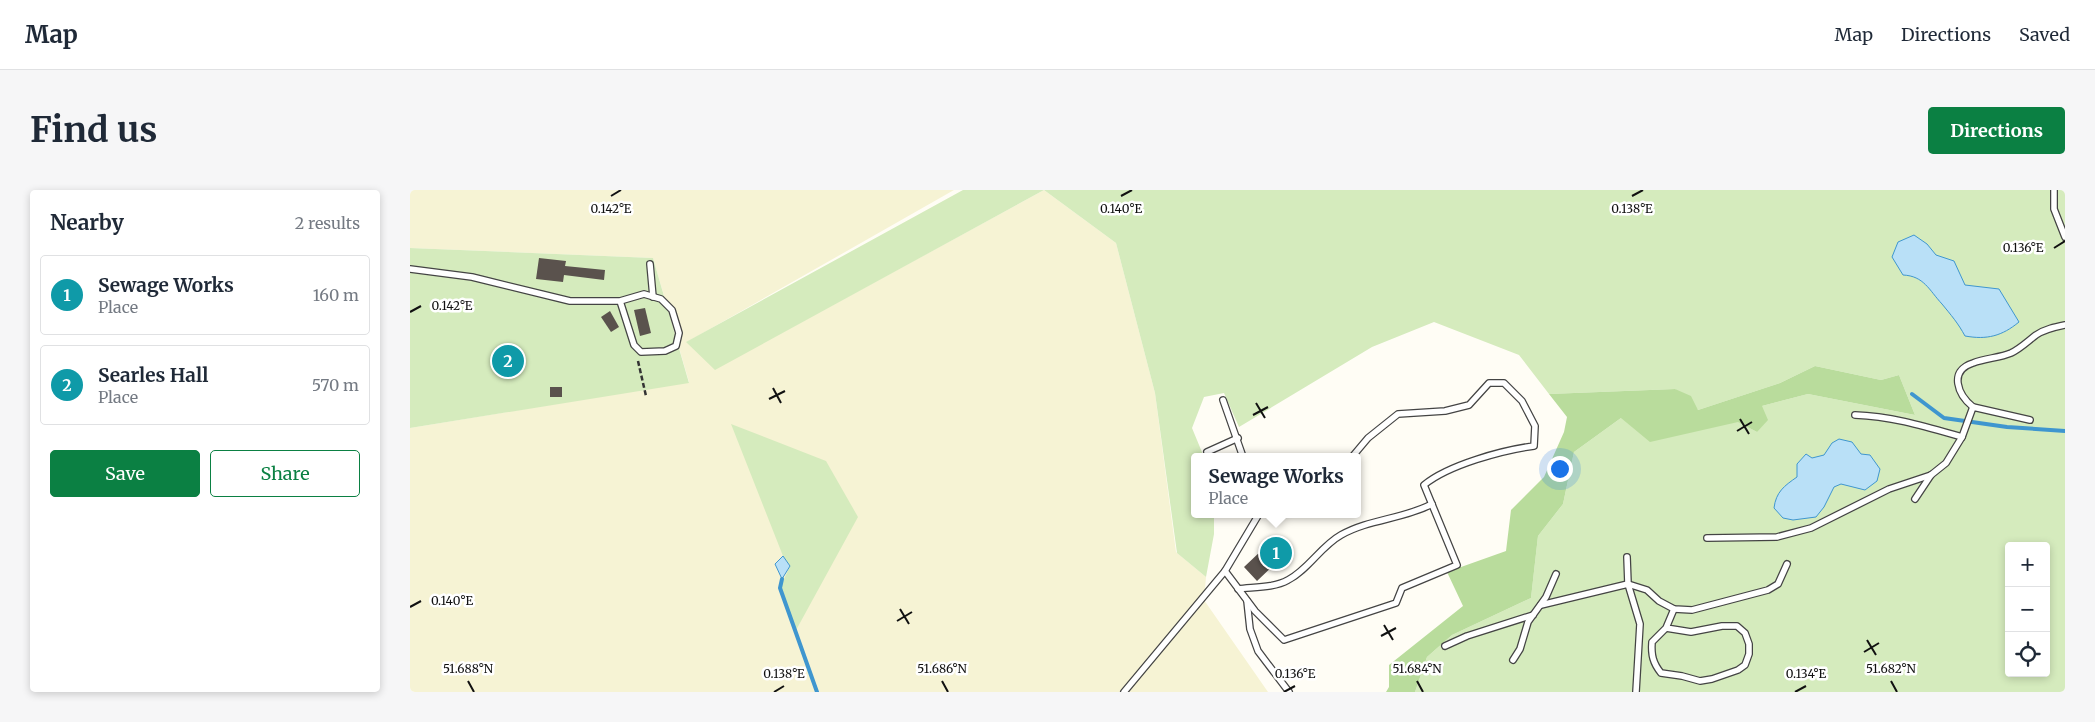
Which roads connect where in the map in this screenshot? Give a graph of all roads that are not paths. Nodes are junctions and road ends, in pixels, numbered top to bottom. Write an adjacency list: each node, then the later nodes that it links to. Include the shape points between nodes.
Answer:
1 (2054, 190): 2 (lane, via 2054,209)
2 (2065, 237)
3 (650, 264): 5 (lane)
4 (410, 269): 6 (lane, via 472,277 570,301)
5 (653, 297): 6 (lane, via 644,294); 6 (lane, via 661,299 672,310 679,333 676,346 665,351 641,352 634,345)
6 (620, 301)
7 (2065, 325): 9 (lane, via 2042,332 2011,353 1973,362 1964,368 1958,378 1958,389)
8 (1224, 400): 13 (lane)
9 (1972, 409): 11 (lane); 12 (lane)
10 (1855, 415): 12 (lane, via 1912,422)
11 (2030, 420)
12 (1962, 437): 17 (lane, via 1946,463)
13 (1238, 438): 14 (lane); 15 (lane)
14 (1207, 452)
15 (1242, 453)
16 (1355, 453): 19 (lane, via 1368,438 1398,414 1445,411 1469,405 1489,383 1504,383 1522,401 1535,426 1534,446 1513,449 1437,474 1424,485)
17 (1931, 475): 18 (lane); 21 (lane, via 1889,489 1811,528 1777,537)
18 (1916, 499)
19 (1432, 504): 27 (lane, via 1414,513 1340,535 1288,581); 28 (lane, via 1457,565 1402,588 1396,603 1284,640)
20 (1256, 518): 24 (lane)
21 (1707, 538)
22 (1627, 557): 26 (lane)
23 (1787, 564): 30 (lane, via 1778,584 1768,590 1692,610)
24 (1225, 571): 27 (lane); 35 (lane)
25 (1556, 574): 29 (lane)
26 (1628, 584): 29 (lane); 30 (lane, via 1647,590); 37 (lane, via 1640,624)
27 (1238, 588): 28 (lane)
28 (1247, 600): 36 (lane, via 1250,629 1258,651)
29 (1541, 605): 31 (lane)
30 (1674, 609): 32 (lane)
31 (1533, 615): 33 (lane); 34 (lane, via 1520,649)
32 (1666, 628): 32 (lane, via 1652,642 1654,665 1661,673 1700,681 1745,665 1749,644 1745,633 1737,626 1691,632)
33 (1445, 646)
34 (1512, 660)
35 (1124, 692)
36 (1289, 692)
37 (1636, 692)

